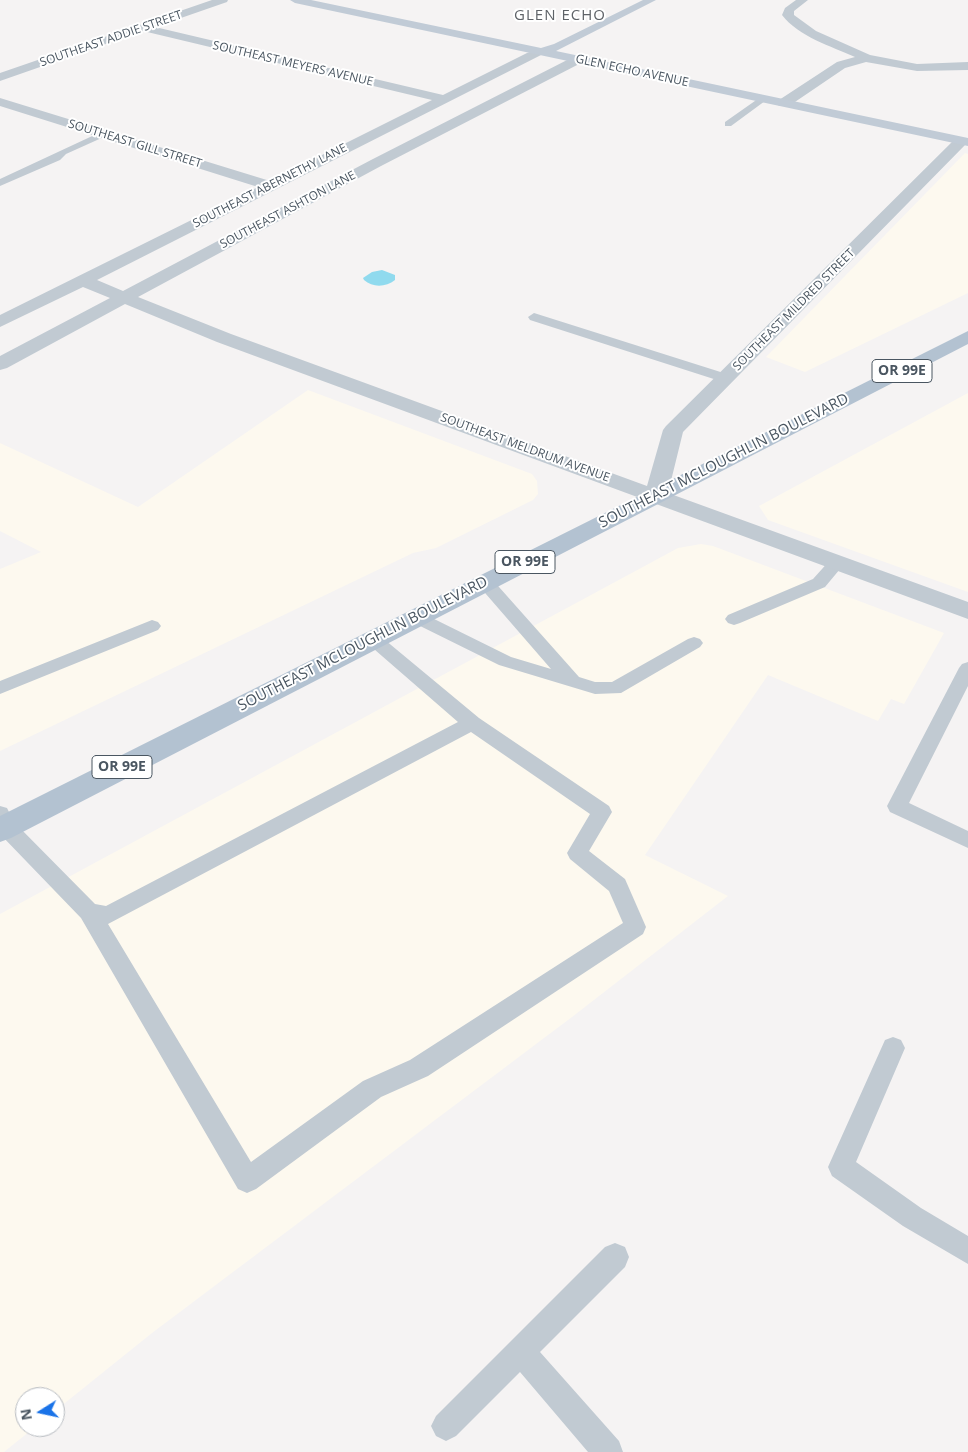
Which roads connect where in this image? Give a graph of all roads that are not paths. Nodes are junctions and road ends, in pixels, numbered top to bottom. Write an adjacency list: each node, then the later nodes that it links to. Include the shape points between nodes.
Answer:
1 (223, 0): 5 (street, SOUTHEAST ADDIE STREET)
2 (295, 0): 6 (street, GLEN ECHO AVENUE)
3 (651, 0): 6 (street, via 558,47)
4 (803, 0): 7 (street, via 789,10 788,15 796,24)
5 (143, 28): 10 (street, SOUTHEAST ADDIE STREET); 11 (street, SOUTHEAST MEYERS AVENUE)
6 (541, 52): 8 (street, GLEN ECHO AVENUE); 11 (street, SOUTHEAST ABERNETHY LANE)
7 (866, 58): 9 (street, via 916,68); 14 (street, via 841,65)
8 (577, 60): 12 (street, GLEN ECHO AVENUE); 21 (street, SOUTHEAST ASHTON LANE, via 392,154)
9 (968, 66)
10 (0, 77)
11 (444, 99): 19 (street, SOUTHEAST ABERNETHY LANE)
12 (762, 99): 14 (street, GLEN ECHO AVENUE); 15 (lane)
13 (0, 102): 16 (street, SOUTHEAST GILL STREET)
14 (784, 103): 17 (street, GLEN ECHO AVENUE)
15 (728, 124)
16 (103, 134): 18 (lane); 19 (street, SOUTHEAST GILL STREET)
17 (964, 141): 26 (street, SOUTHEAST MILDRED STREET)
18 (0, 183)
19 (271, 186): 20 (street, SOUTHEAST ABERNETHY LANE)
20 (83, 281): 21 (street, SOUTHEAST MELDRUM AVENUE); 23 (street, SOUTHEAST ABERNETHY LANE)
21 (124, 298): 25 (street, SOUTHEAST ASHTON LANE); 27 (street, SOUTHEAST MELDRUM AVENUE, via 224,338)
22 (534, 318): 26 (lane)
23 (0, 322)
24 (968, 337): 27 (main road, SOUTHEAST MCLOUGHLIN BOULEVARD / OR 99E)
25 (0, 364)
26 (725, 378): 27 (street, SOUTHEAST MILDRED STREET, via 673,430)
27 (656, 495): 28 (street, SOUTHEAST MELDRUM AVENUE); 29 (main road, SOUTHEAST MCLOUGHLIN BOULEVARD / OR 99E)
28 (837, 562): 30 (street, SOUTHEAST MELDRUM AVENUE); 32 (lane, via 820,583)
29 (486, 582): 31 (main road, SOUTHEAST MCLOUGHLIN BOULEVARD / OR 99E); 37 (lane)
30 (968, 611)
31 (416, 617): 34 (main road, SOUTHEAST MCLOUGHLIN BOULEVARD / OR 99E); 37 (lane, via 505,661)
32 (734, 619)
33 (152, 626): 38 (lane)
34 (373, 640): 39 (lane); 40 (main road, SOUTHEAST MCLOUGHLIN BOULEVARD / OR 99E)
35 (694, 643): 37 (lane, via 615,688 595,688)
36 (968, 668): 41 (lane, via 897,806)
37 (573, 682)
38 (0, 688)
39 (472, 723): 42 (lane, via 108,915); 42 (lane, via 602,812 577,853 618,886 635,927 419,1068 372,1089 246,1180)
40 (2, 824): 42 (lane)
41 (968, 840)
42 (89, 912)
43 (893, 1048): 44 (lane, via 841,1167 912,1217)
44 (968, 1251)
45 (615, 1257): 46 (lane)
46 (521, 1351): 47 (lane); 48 (lane)
47 (446, 1426)
48 (608, 1452)

